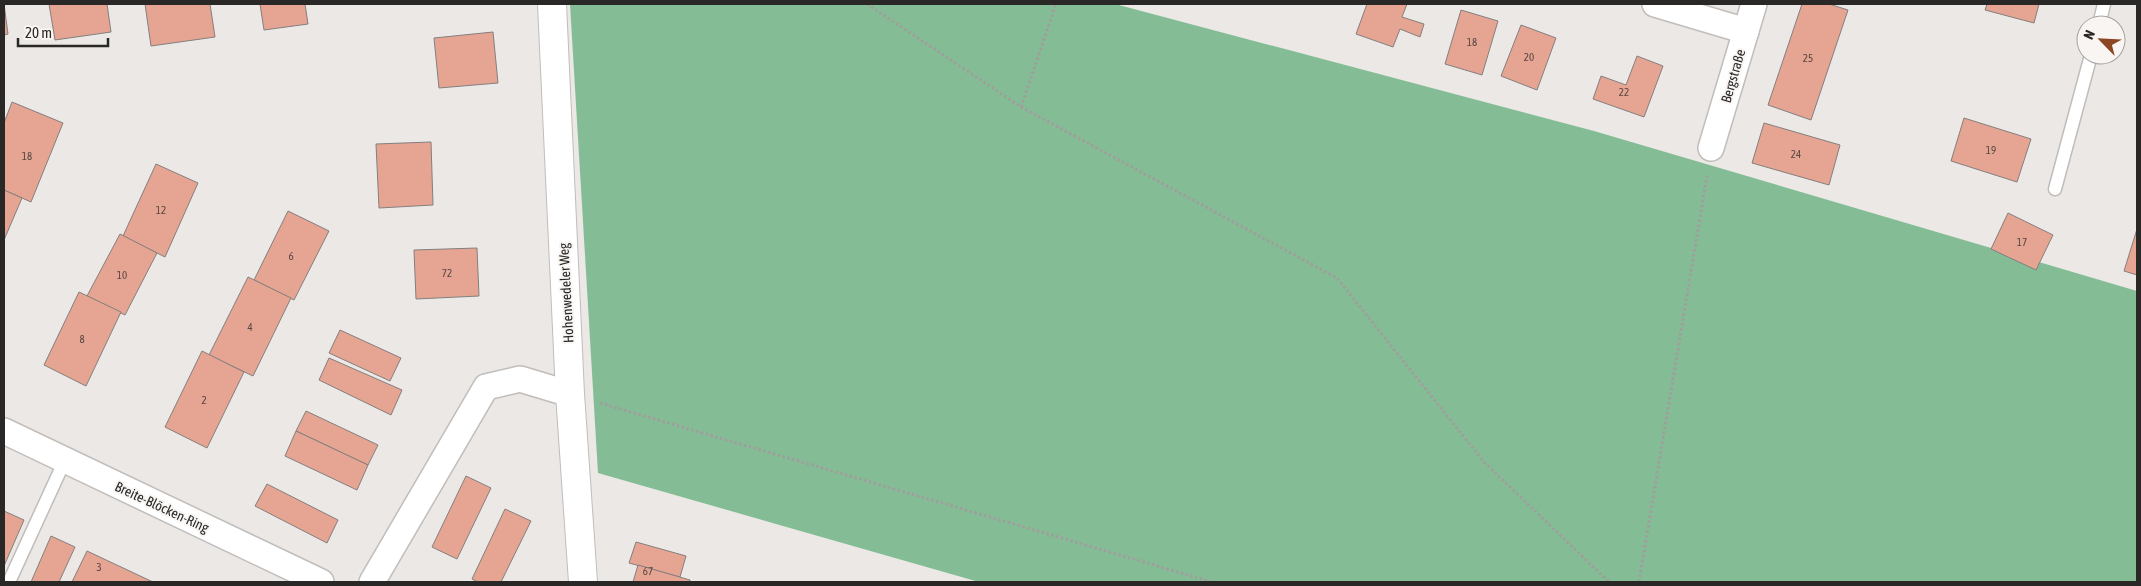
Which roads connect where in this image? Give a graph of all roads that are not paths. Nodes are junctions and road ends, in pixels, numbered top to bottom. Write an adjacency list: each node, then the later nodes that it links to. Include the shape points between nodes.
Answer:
1 (552, 4): 8 (street, Hohenwedeler Weg)
2 (1655, 4): 4 (street)
3 (1754, 4): 4 (street, Bergstraße)
4 (1746, 31): 6 (street, Bergstraße)
5 (2088, 65): 7 (lane)
6 (1711, 148)
7 (2055, 189)
8 (570, 394): 13 (street, via 520,379 486,387); 14 (street, Hohenwedeler Weg)
9 (4, 432): 10 (street, Breite-Blöcken-Ring)
10 (65, 460): 11 (lane); 12 (street, Breite-Blöcken-Ring)
11 (10, 582)
12 (321, 582)
13 (372, 582)
14 (583, 582)

